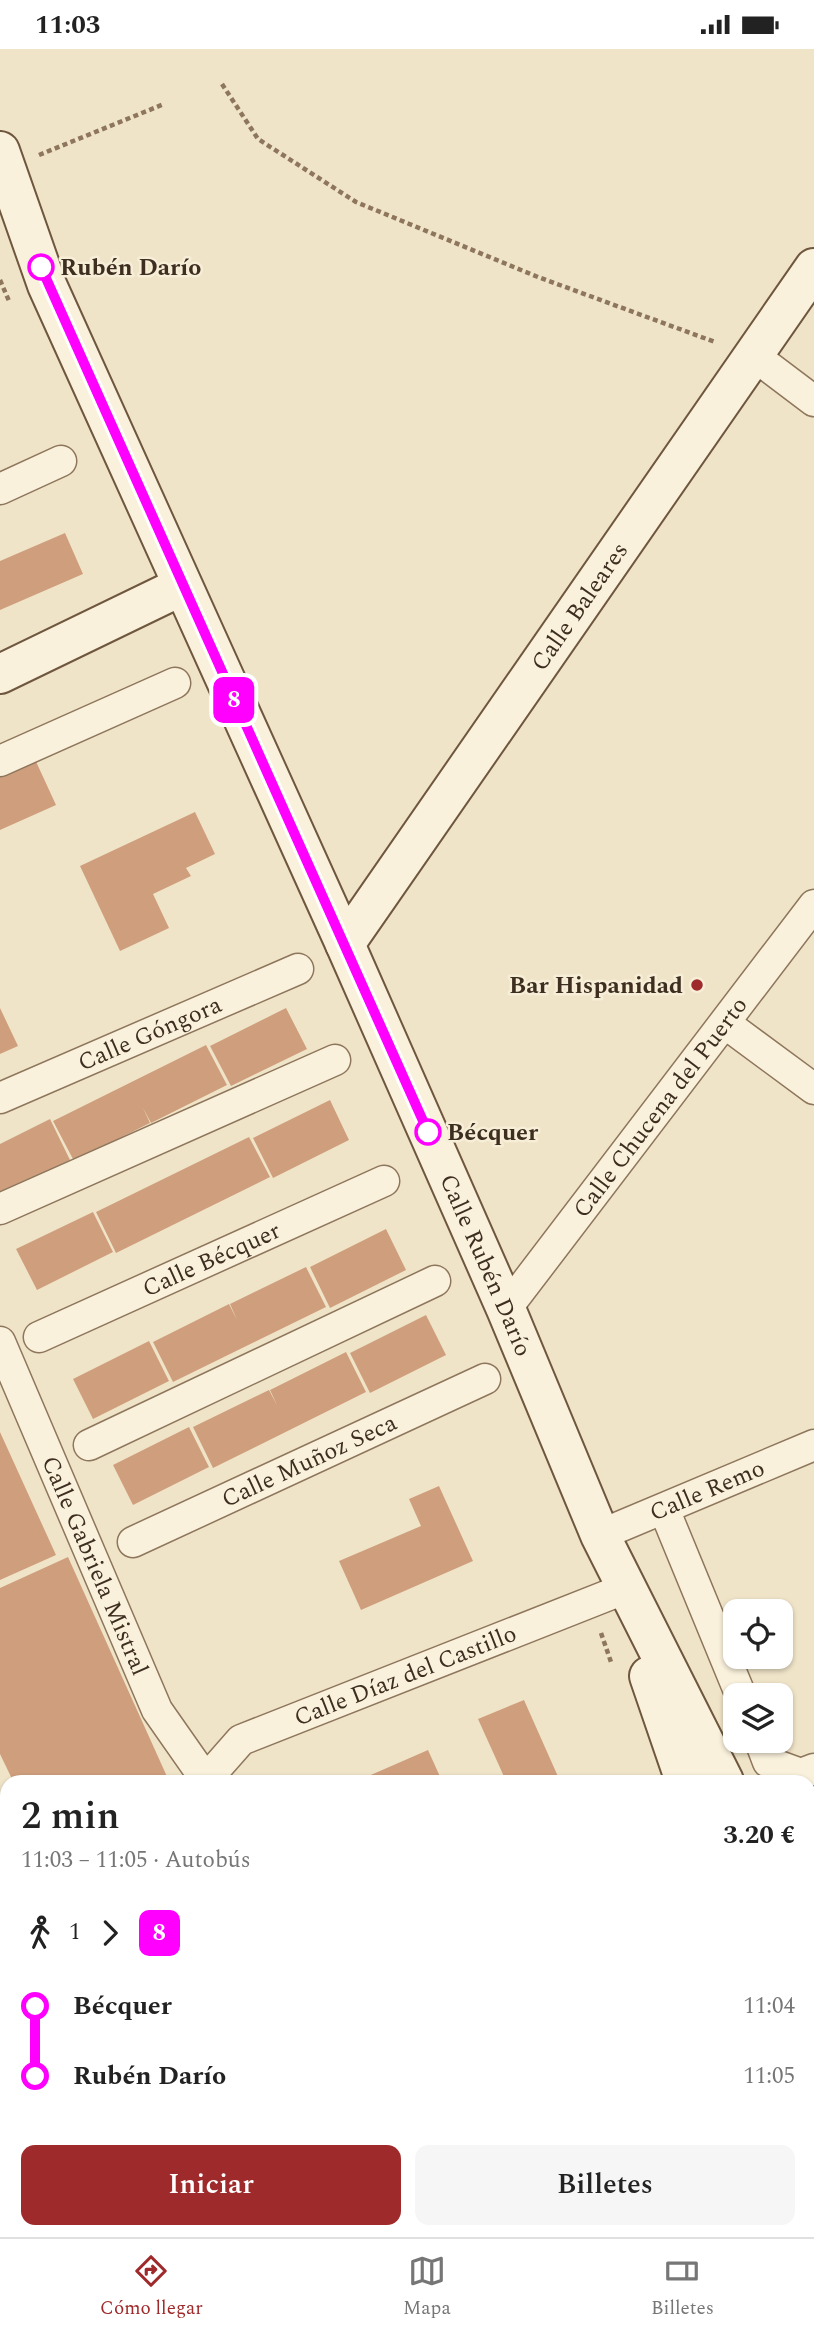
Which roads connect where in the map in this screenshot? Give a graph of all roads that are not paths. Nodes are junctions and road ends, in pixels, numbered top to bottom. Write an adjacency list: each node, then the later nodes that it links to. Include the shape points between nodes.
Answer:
1 (3, 159): 2 (street, Calle Rubén Darío)
2 (14, 238): 8 (street, Calle Rubén Darío, via 47,285)
3 (814, 268): 4 (street, Calle Baleares)
4 (753, 355): 5 (street); 13 (street, Calle Baleares)
5 (814, 401)
6 (61, 461): 7 (street)
7 (0, 489)
8 (182, 586): 9 (street); 13 (street, Calle Rubén Darío)
9 (0, 674)
10 (175, 683): 11 (street)
11 (0, 761)
12 (814, 905): 15 (street, Calle Chucena del Puerto)
13 (345, 944): 22 (street, Calle Rubén Darío)
14 (298, 969): 18 (street, Calle Góngora)
15 (726, 1024): 17 (street); 22 (street, Calle Chucena del Puerto)
16 (335, 1060): 20 (street)
17 (814, 1089)
18 (0, 1098)
19 (384, 1181): 23 (street, Calle Bécquer)
20 (0, 1209)
21 (435, 1281): 26 (street)
22 (506, 1309): 29 (street, Calle Rubén Darío)
23 (38, 1337)
24 (0, 1342): 35 (street, Calle Gabriela Mistral, via 157,1710)
25 (485, 1379): 30 (street, Calle Muñoz Seca)
26 (89, 1445)
27 (814, 1445): 28 (street, Calle Remo)
28 (663, 1509): 29 (street, Calle Remo); 32 (street)
29 (600, 1535): 31 (street, Calle Rubén Darío); 38 (street, Calle Rubén Darío)
30 (133, 1542)
31 (619, 1591): 36 (street, Calle Díaz del Castillo, via 241,1740); 37 (street, Calle Rubén Darío)
32 (736, 1683)
33 (765, 1753): 34 (street, via 768,1762 801,1774)
34 (814, 1769)
35 (201, 1775)
36 (210, 1775)
37 (683, 1775)
38 (721, 1775)

